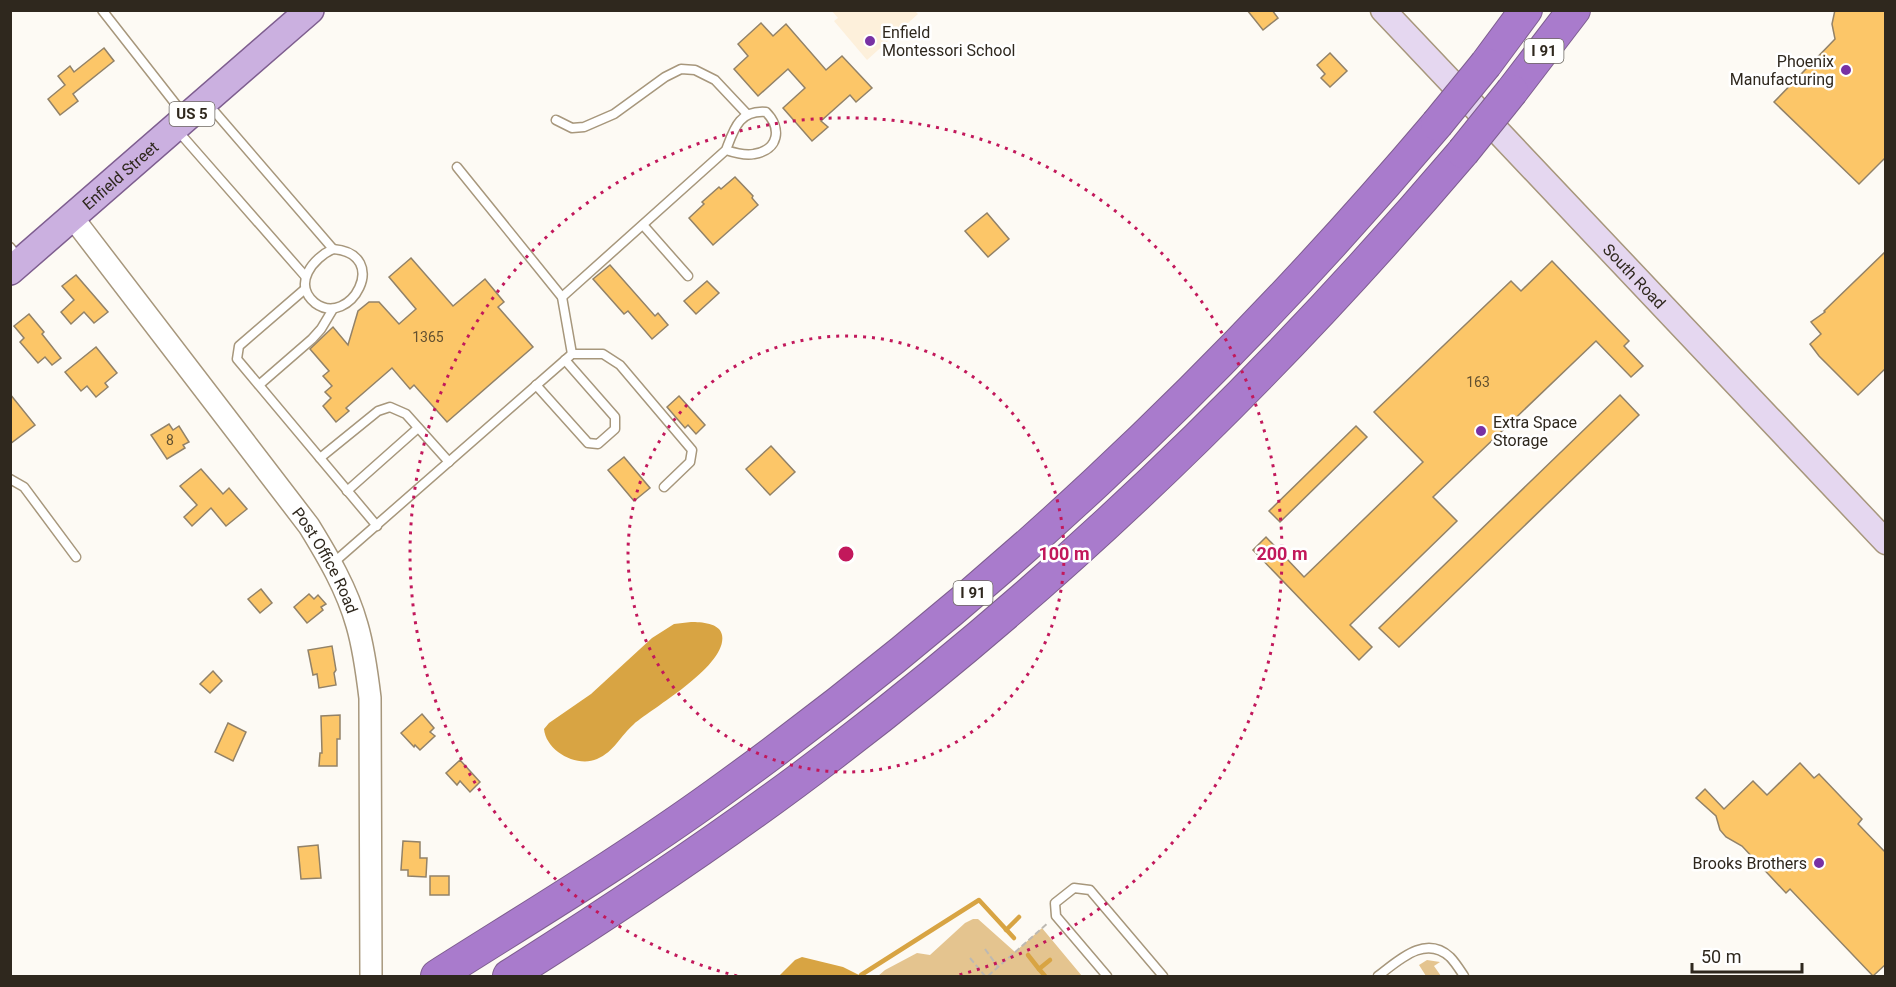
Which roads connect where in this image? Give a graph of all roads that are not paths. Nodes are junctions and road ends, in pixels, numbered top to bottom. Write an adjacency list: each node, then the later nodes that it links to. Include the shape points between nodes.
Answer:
1 (102, 10): 7 (lane)
2 (310, 10): 7 (main road, Enfield Street / US 5)
3 (1383, 10): 30 (main road, South Road)
4 (1526, 10): 34 (highway, I 91, bridge, via 1437,124 1234,349 1117,465 1011,561 860,685 714,796)
5 (1574, 10): 35 (highway, I 91, bridge, via 1463,152 1344,288 1145,490 1036,589 777,797)
6 (747, 114): 8 (lane, via 715,80 695,70 681,69 604,119 572,128); 9 (lane, via 733,131); 9 (lane, via 766,112 777,129 775,140 765,150 753,154)
7 (189, 116): 11 (main road, Enfield Street / US 5); 13 (lane); 15 (lane)
8 (556, 120)
9 (726, 150): 12 (lane)
10 (457, 167): 18 (lane)
11 (73, 218): 14 (main road, Enfield Street / US 5); 32 (street, Post Office Road, via 296,508)
12 (643, 225): 16 (lane); 18 (lane)
13 (333, 249): 15 (lane, via 322,254); 19 (lane, via 345,250 357,258 364,272 354,297)
14 (14, 260)
15 (305, 276): 17 (lane)
16 (688, 276)
17 (305, 289): 19 (lane, via 311,300); 21 (lane, via 239,346 237,359)
18 (562, 297): 20 (lane)
19 (333, 309): 21 (lane, via 312,339)
20 (568, 357): 22 (lane); 22 (lane, via 615,417 615,429 598,444 588,443); 27 (lane, via 603,354 620,365 692,450 690,462)
21 (259, 385): 24 (lane)
22 (536, 385): 25 (lane)
23 (418, 428): 24 (lane, via 406,414 390,407 378,411); 25 (lane); 28 (lane)
24 (320, 458): 28 (lane)
25 (449, 462): 29 (lane)
26 (10, 478): 31 (lane, via 24,487)
27 (664, 486)
28 (347, 490): 29 (lane)
29 (376, 526): 32 (lane)
30 (1886, 542)
31 (76, 557)
32 (332, 564): 33 (street, Post Office Road, via 357,624 370,698)
33 (372, 976)
34 (437, 976)
35 (509, 976)
36 (1107, 976): 37 (lane, via 1056,915 1055,903 1074,888 1090,890)
37 (1163, 976)
38 (1378, 976): 39 (lane, via 1411,951 1432,949 1451,958)
39 (1464, 976)

